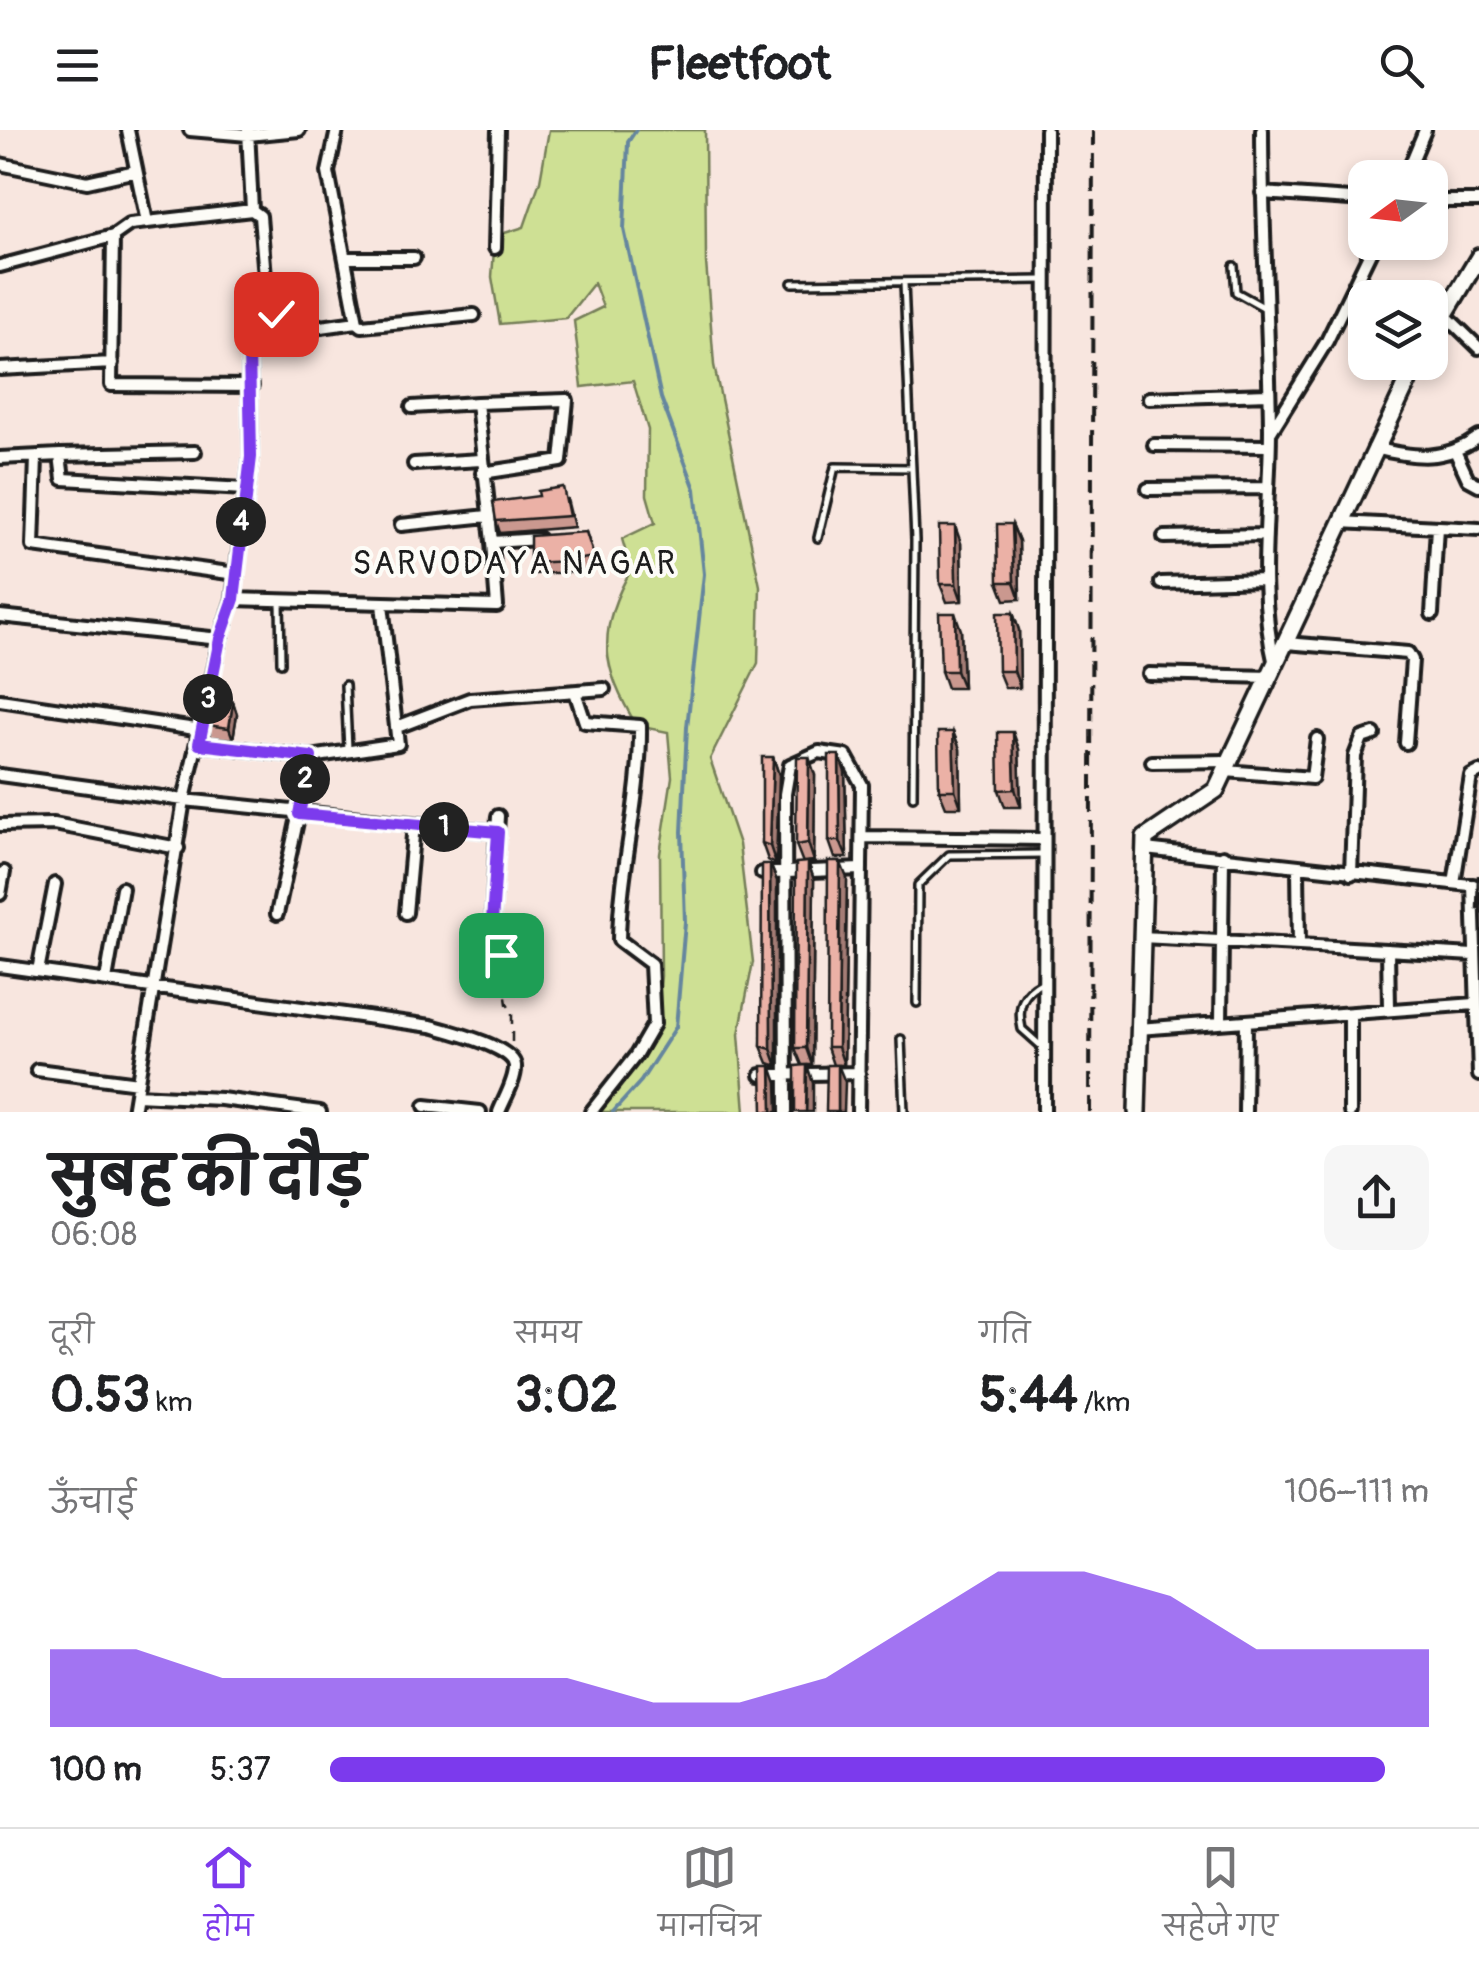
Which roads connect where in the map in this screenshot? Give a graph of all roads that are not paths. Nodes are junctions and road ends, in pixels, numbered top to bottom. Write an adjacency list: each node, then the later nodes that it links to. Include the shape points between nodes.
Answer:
1 (128, 130): 12 (street)
2 (190, 130): 9 (street)
3 (298, 130): 9 (street)
4 (337, 130): 22 (street, via 328,172)
5 (498, 130): 20 (street)
6 (1046, 130): 27 (street)
7 (1262, 130): 13 (street)
8 (1425, 130): 10 (street)
9 (248, 132): 17 (street)
10 (1412, 160)
11 (0, 164): 12 (street, via 96,182)
12 (136, 171): 18 (street)
13 (1262, 193): 14 (street); 31 (street)
14 (1348, 199)
15 (1448, 201): 16 (street)
16 (1479, 201)
17 (252, 210): 18 (street); 32 (street, via 264,238)
18 (147, 222): 19 (street)
19 (113, 236): 25 (street); 37 (street)
20 (495, 248)
21 (1479, 257): 30 (street)
22 (344, 258): 23 (street); 35 (street)
23 (414, 258)
24 (1366, 260): 45 (street, via 1327,341)
25 (0, 266)
26 (1234, 266): 31 (lane, via 1236,292)
27 (1045, 280): 29 (lane); 110 (street)
28 (792, 283): 29 (lane)
29 (904, 283): 57 (lane)
30 (1448, 307)
31 (1266, 308): 41 (street)
32 (264, 312): 35 (street, via 321,326); 40 (street, via 249,349)
33 (474, 315): 35 (street)
34 (1448, 318): 36 (street)
35 (357, 322)
36 (1479, 348)
37 (112, 363): 38 (street); 40 (street, via 111,384)
38 (0, 369)
39 (1408, 380): 49 (street)
40 (252, 386): 62 (street)
41 (1268, 394): 42 (street); 45 (street)
42 (1149, 398)
43 (477, 403): 44 (street); 55 (street); 58 (street, via 567,400 561,461)
44 (412, 407)
45 (1270, 433): 48 (street)
46 (1479, 437): 51 (street)
47 (1154, 445): 48 (street)
48 (1268, 446): 61 (street)
49 (1374, 448): 51 (street, via 1414,458); 64 (street)
50 (195, 452): 52 (street)
51 (1456, 453): 59 (street, via 1468,479)
52 (60, 455): 54 (street); 62 (street, via 63,479)
53 (0, 458): 54 (street)
54 (36, 458): 73 (street, via 34,546)
55 (481, 460): 56 (street); 58 (street)
56 (414, 464)
57 (912, 468): 71 (lane, via 835,468); 102 (lane)
58 (482, 473): 63 (street)
59 (1479, 485)
60 (1148, 488): 61 (street)
61 (1266, 488): 68 (street)
62 (245, 489): 73 (street)
63 (488, 516): 65 (street); 72 (street)
64 (1339, 522): 66 (street); 82 (street)
65 (402, 525)
66 (1437, 527): 67 (street); 79 (street)
67 (1479, 529)
68 (1262, 535): 69 (street); 74 (street)
69 (1164, 537)
70 (551, 538): 72 (street)
71 (818, 538)
72 (492, 542): 78 (street, via 497,606)
73 (236, 574): 76 (street)
74 (1264, 580): 75 (street); 84 (street)
75 (1161, 583)
76 (234, 599): 77 (street); 81 (street)
77 (280, 600): 78 (street); 83 (lane)
78 (382, 604): 90 (street)
79 (1432, 614)
80 (0, 616): 81 (street)
81 (220, 639): 91 (street)
82 (1286, 643): 84 (street); 94 (street, via 1408,653)
83 (281, 664)
84 (1273, 671): 85 (street); 99 (street)
85 (1149, 674)
86 (345, 685): 96 (lane)
87 (604, 689): 88 (street)
88 (576, 695): 90 (street, via 470,699); 160 (street, via 585,722 640,726 639,789 620,884 619,940 651,964 654,1024)
89 (0, 700): 91 (street)
90 (396, 726): 96 (street, via 398,744)
91 (202, 730): 95 (street)
92 (1374, 734): 120 (street, via 1362,738 1355,756)
93 (1317, 739): 99 (street, via 1312,778)
94 (1406, 743)
95 (199, 744): 97 (street); 103 (street)
96 (348, 752): 97 (street)
97 (311, 757): 104 (street)
98 (1152, 762): 99 (street)
99 (1229, 766): 112 (street, via 1207,798 1152,831)
100 (1479, 772): 121 (street, via 1471,776)
101 (0, 775): 103 (street)
102 (913, 797)
103 (184, 800): 104 (street); 111 (street)
104 (299, 814): 106 (street); 127 (street)
105 (498, 816): 108 (street)
106 (414, 824): 108 (street); 126 (street)
107 (0, 826): 111 (street, via 54,824)
108 (498, 832): 128 (street)
109 (862, 837): 110 (street); 116 (street); 118 (street, via 862,786 846,756 819,752 790,765)
110 (1042, 839): 113 (street)
111 (178, 848): 138 (street)
112 (1144, 849): 114 (street); 129 (street)
113 (1042, 854): 137 (street); 139 (lane, via 949,855 918,885)
114 (1223, 856): 115 (street); 130 (street)
115 (1298, 868): 120 (street); 131 (street)
116 (862, 869): 118 (street); 149 (street)
117 (4, 872): 125 (street)
118 (785, 872): 119 (street); 151 (street)
119 (762, 874)
120 (1351, 874): 121 (street)
121 (1454, 883): 123 (street)
122 (55, 884): 135 (street)
123 (1476, 886): 133 (street)
124 (122, 888): 136 (street)
125 (0, 894)
126 (406, 913)
127 (277, 914)
128 (491, 937)
129 (1141, 937): 130 (street); 145 (street)
130 (1222, 940): 131 (street); 143 (street)
131 (1299, 945): 132 (street)
132 (1388, 950): 133 (street); 141 (street)
133 (1472, 955): 140 (street)
134 (0, 966): 135 (street)
135 (38, 971): 136 (street)
136 (106, 980): 138 (street)
137 (1044, 981): 147 (street); 147 (lane, via 1022,998 1020,1023)
138 (155, 986): 153 (street); 159 (street, via 431,1026 508,1051 516,1070)
139 (917, 1003)
140 (1474, 1004): 141 (street); 152 (street)
141 (1390, 1007): 142 (street)
142 (1350, 1014): 144 (street); 167 (street)
143 (1220, 1022): 144 (street); 145 (street)
144 (1246, 1022): 166 (street)
145 (1138, 1029): 165 (street)
146 (901, 1039): 163 (lane)
147 (1044, 1048): 164 (street)
148 (38, 1070): 153 (street)
149 (858, 1073): 151 (street); 162 (street)
150 (761, 1074): 151 (street)
151 (786, 1074): 161 (street)
152 (1479, 1075)
153 (137, 1089): 155 (street); 156 (street)
154 (425, 1106): 158 (street)
155 (300, 1110): 157 (street)
156 (133, 1112)
157 (320, 1112)
158 (480, 1112)
159 (499, 1112)
160 (591, 1112)
161 (786, 1112)
162 (858, 1112)
163 (904, 1112)
164 (1044, 1112)
165 (1137, 1112)
166 (1245, 1112)
167 (1350, 1112)

